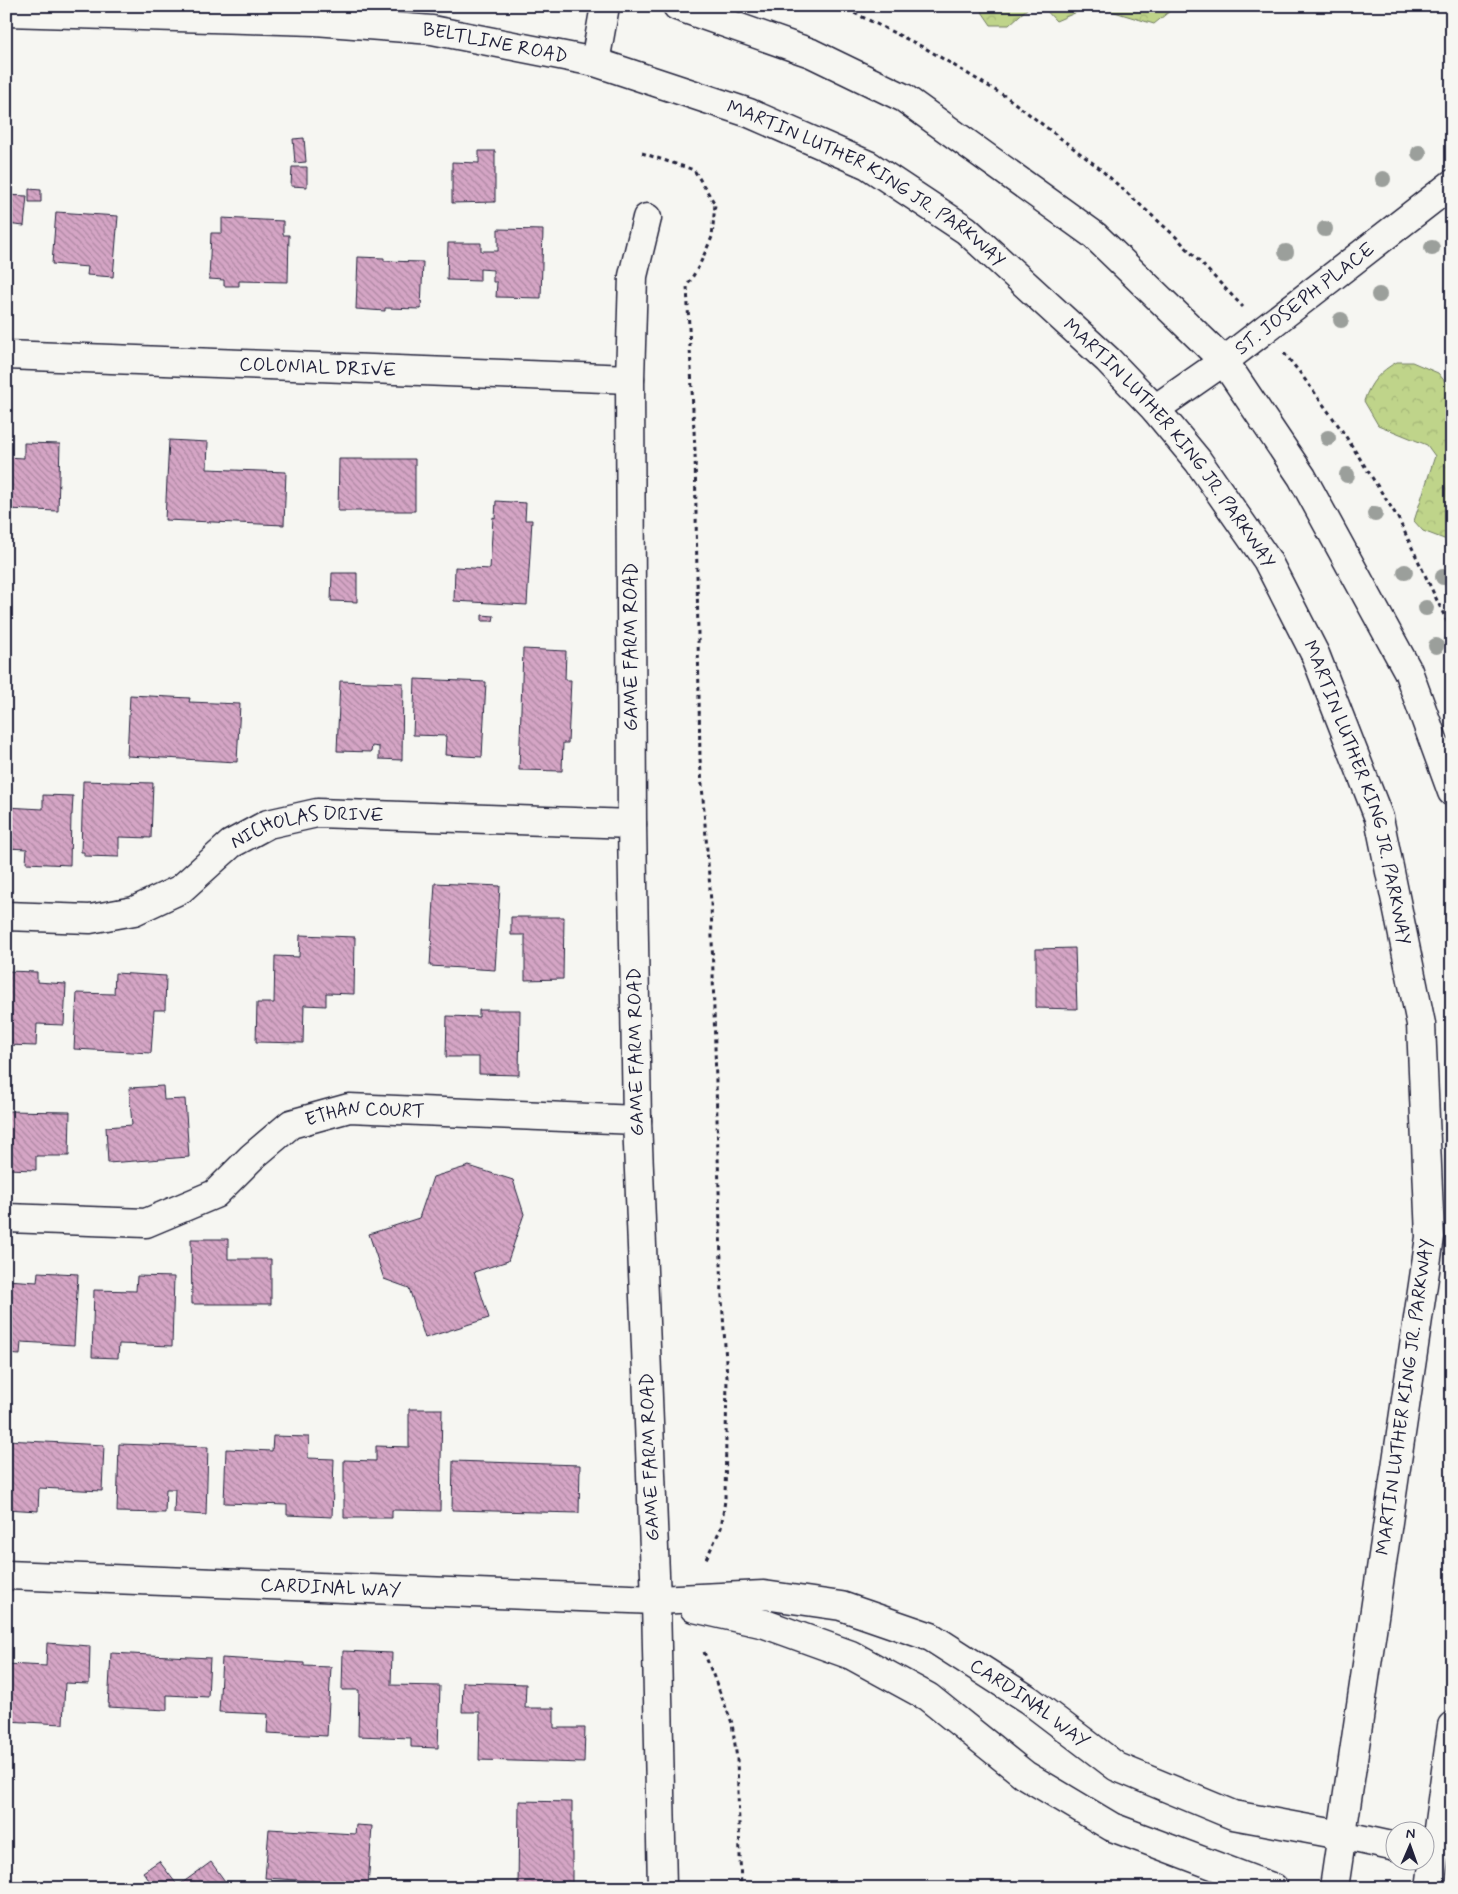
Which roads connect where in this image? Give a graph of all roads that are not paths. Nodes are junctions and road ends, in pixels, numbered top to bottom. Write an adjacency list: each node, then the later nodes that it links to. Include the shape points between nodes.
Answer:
1 (605, 6): 4 (street)
2 (677, 6): 8 (street, via 811,53 904,98 1094,235)
3 (6, 12): 4 (street, BELTLINE ROAD, via 315,21 432,30)
4 (595, 62): 10 (street, MARTIN LUTHER KING JR. PARKWAY, via 749,113 868,165 966,230 1108,360)
5 (1452, 184): 8 (street, ST. JOSEPH PLACE)
6 (647, 218): 9 (street, GAME FARM ROAD, via 633,276)
7 (6, 355): 9 (street, COLONIAL DRIVE)
8 (1224, 361): 10 (street, ST. JOSEPH PLACE); 11 (street, via 1302,477 1408,671)
9 (630, 379): 12 (street, GAME FARM ROAD)
10 (1155, 409): 19 (street, MARTIN LUTHER KING JR. PARKWAY, via 1198,461 1267,560 1316,654 1379,818 1421,1024 1430,1237)
11 (1452, 792)
12 (632, 824): 13 (street, NICHOLAS DRIVE, via 317,813 268,824 231,844 181,889 134,911 90,919); 14 (street, GAME FARM ROAD)
13 (6, 916)
14 (637, 1120): 15 (street, ETHAN COURT, via 349,1108 291,1124 215,1194 146,1223); 17 (street, GAME FARM ROAD)
15 (6, 1218)
16 (6, 1575): 17 (street, CARDINAL WAY)
17 (656, 1600): 19 (street, CARDINAL WAY, via 764,1595 841,1606 931,1637 1029,1700 1117,1766 1233,1815); 22 (street, GAME FARM ROAD); 23 (street, CARDINAL WAY, via 765,1624 851,1655 928,1697 1024,1775 1112,1826)
18 (1452, 1726): 21 (street)
19 (1342, 1835): 20 (street, CARDINAL WAY); 24 (street, MARTIN LUTHER KING JR. PARKWAY)
20 (1386, 1844)
21 (1437, 1856): 25 (street)
22 (662, 1888)
23 (1274, 1888)
24 (1334, 1888)
25 (1430, 1888)

